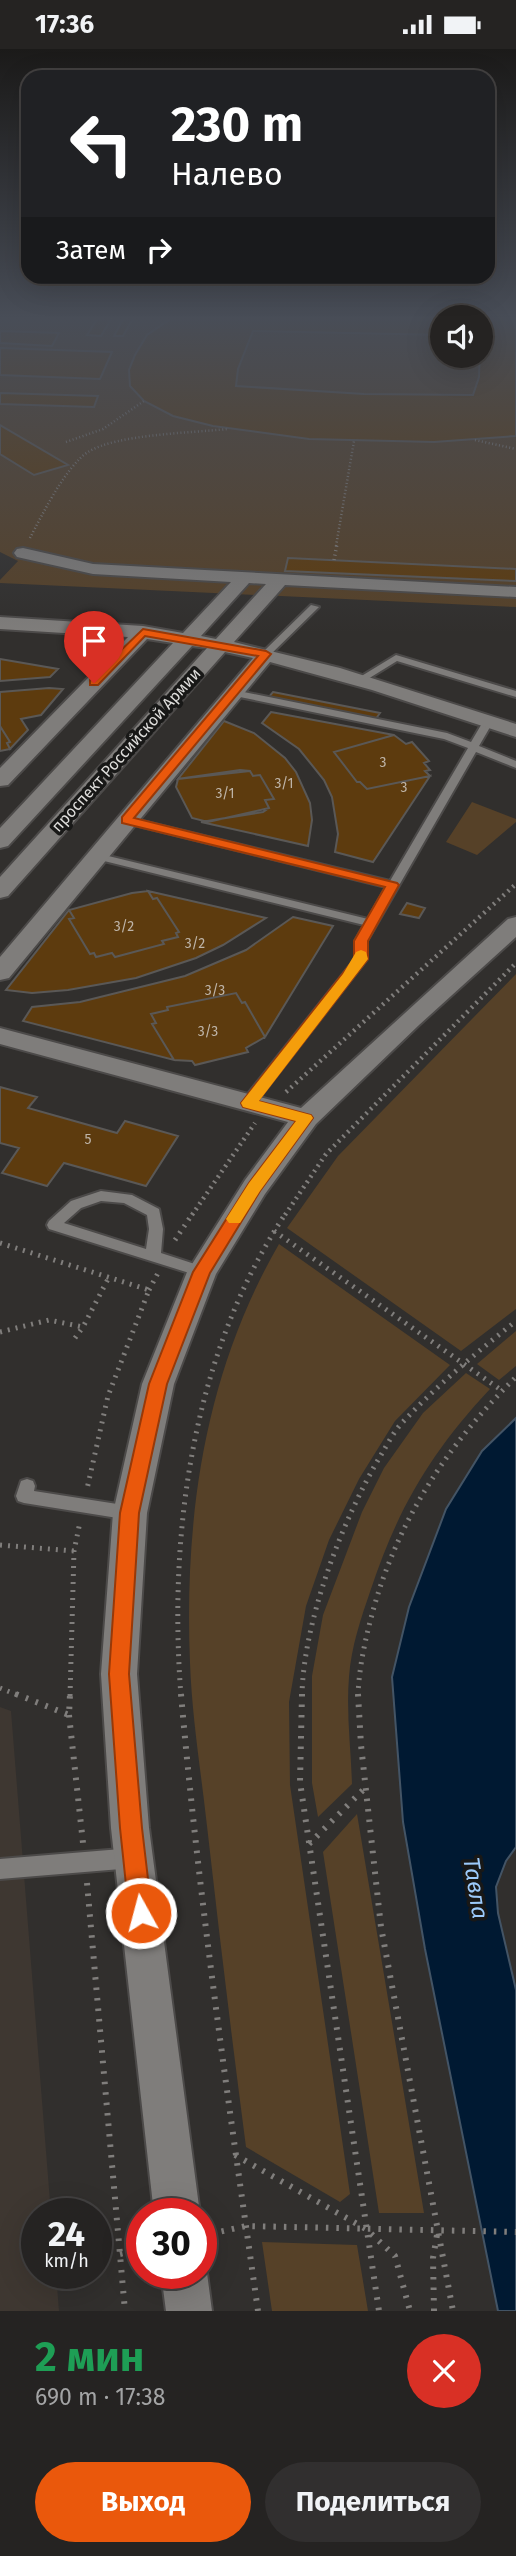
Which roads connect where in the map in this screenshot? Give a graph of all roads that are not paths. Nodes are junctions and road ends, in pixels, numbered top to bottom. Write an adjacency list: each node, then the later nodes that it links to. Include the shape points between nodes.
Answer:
1 (23, 553): 2 (street, via 93,569)
2 (246, 577): 3 (street); 6 (street, проспект Российской Армии)
3 (280, 579): 4 (street); 6 (street, проспект Российской Армии, via 265,596)
4 (516, 592)
5 (314, 607): 11 (lane)
6 (235, 609): 9 (street, проспект Российской Армии); 10 (street, проспект Российской Армии)
7 (0, 623): 8 (street)
8 (143, 632): 9 (street); 19 (street)
9 (194, 632): 10 (street); 21 (street, проспект Российской Армии)
10 (220, 645): 11 (street); 24 (street, проспект Российской Армии)
11 (266, 654): 12 (street); 13 (street)
12 (360, 680): 14 (lane, via 396,658); 15 (street)
13 (234, 693): 17 (lane, via 447,736); 20 (street)
14 (516, 694)
15 (488, 722): 16 (street); 17 (lane)
16 (516, 731)
17 (475, 749): 18 (lane); 23 (lane)
18 (516, 765)
19 (0, 780)
20 (126, 820): 22 (street); 23 (lane)
21 (0, 841)
22 (96, 856): 25 (lane); 27 (street)
23 (392, 885): 25 (lane)
24 (0, 891)
25 (371, 923): 29 (lane, via 361,941 361,959)
26 (516, 924): 30 (street)
27 (0, 973)
28 (0, 1036): 29 (street)
29 (248, 1103): 30 (street)
30 (306, 1118): 32 (street, via 255,1187)
31 (153, 1256): 31 (lane, via 154,1213 119,1196 101,1195 77,1203 54,1225); 32 (lane)
32 (202, 1272): 34 (street, via 158,1384)
33 (27, 1486): 34 (lane, via 24,1496)
34 (130, 1513): 35 (street, via 119,1674)
35 (134, 1858): 36 (lane); 37 (street)
36 (0, 1869)
37 (175, 2198)
38 (186, 2289): 39 (street)
39 (189, 2311)

